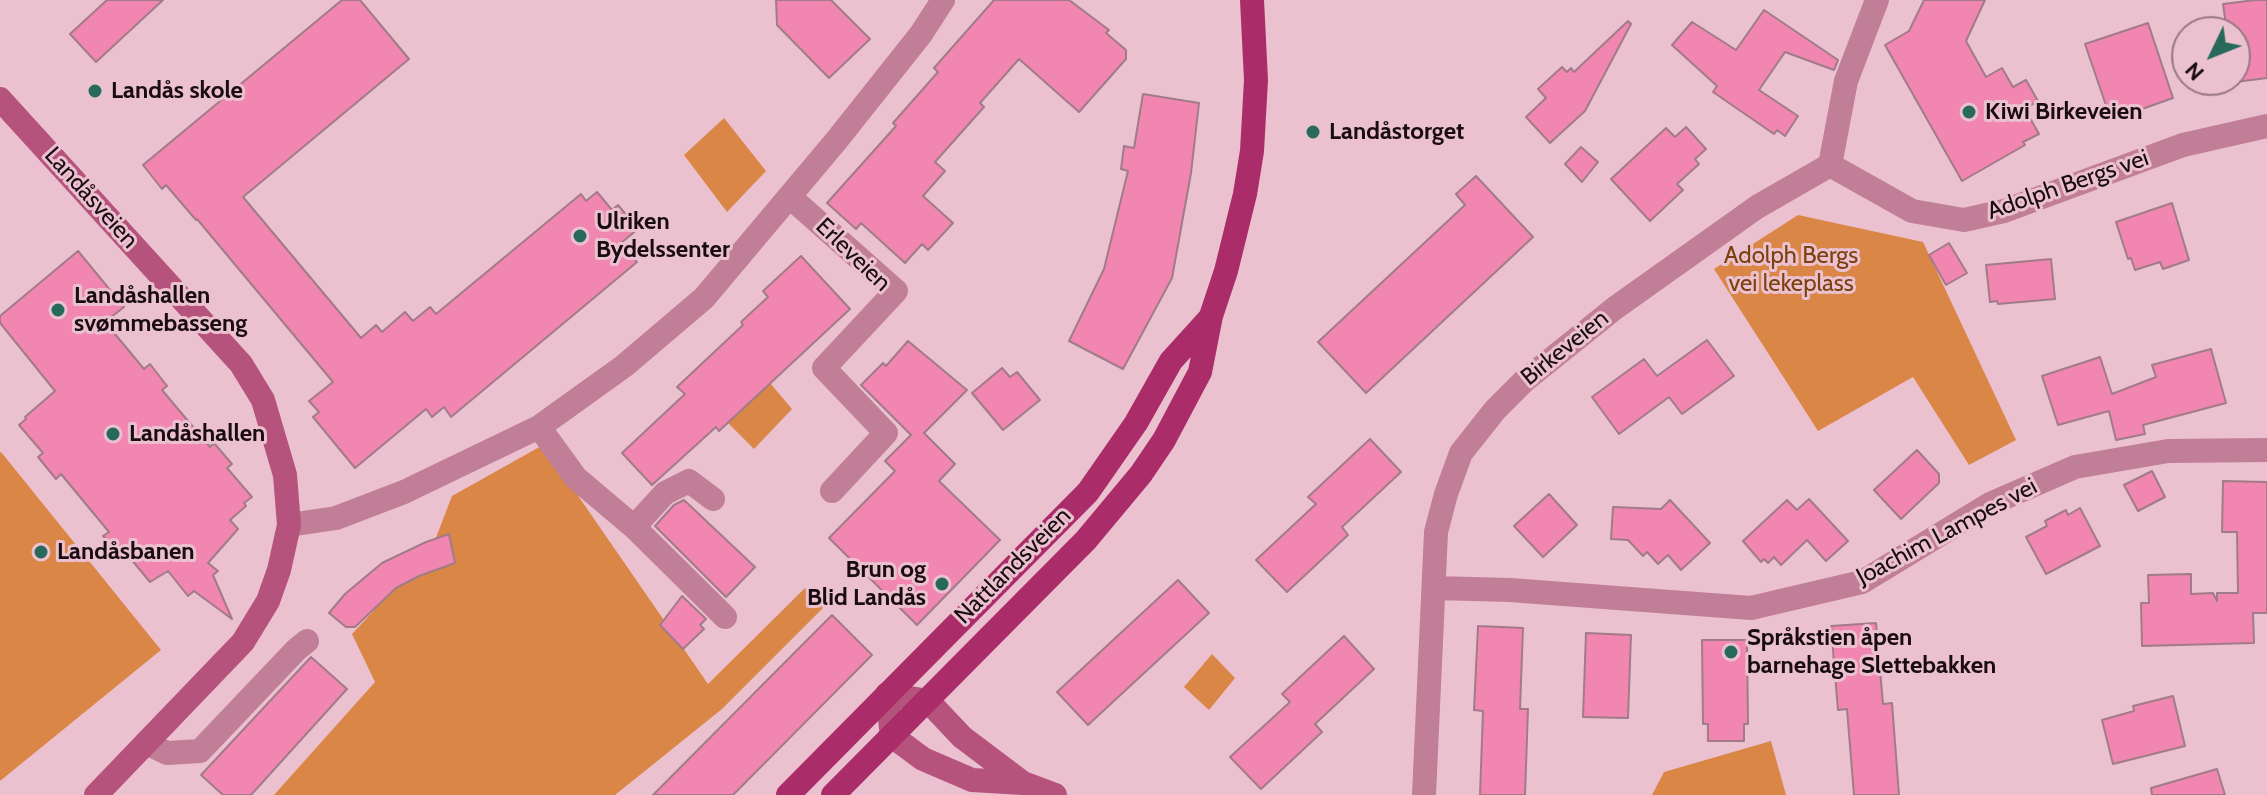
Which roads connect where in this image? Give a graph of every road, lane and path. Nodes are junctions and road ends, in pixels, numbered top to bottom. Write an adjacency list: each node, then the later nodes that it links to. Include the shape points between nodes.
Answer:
1 (943, 0): 7 (street)
2 (1252, 0): 8 (main road, Nattlandsveien, via 1252,151 1235,239)
3 (1877, 0): 6 (street, via 1846,81)
4 (0, 99): 13 (street, Landåsveien, via 241,364 263,400 285,475)
5 (2267, 126): 6 (street, Adolph Bergs vei, via 2183,145 2004,211 1964,220 1912,211)
6 (1830, 165): 15 (street, Birkeveien, via 1757,207 1615,308 1495,410 1461,453 1446,494 1436,532)
7 (790, 197): 9 (street, via 704,298 624,366); 11 (street, Erleveien, via 896,291 824,368 886,433)
8 (1211, 316): 18 (main road, Nattlandsveien, via 1171,361 1088,492); 19 (main road, Nattlandsveien, via 1200,372 1141,474 1086,540)
9 (539, 427): 13 (street, via 404,492 336,518); 14 (street, via 576,478)
10 (2267, 450): 15 (street, Joachim Lampes vei, via 2168,451 2075,467 1990,504 1862,582 1751,608)
11 (832, 491)
12 (713, 499): 14 (street, via 689,481 665,493)
13 (289, 525): 21 (street, Landåsveien, via 268,601 243,642)
14 (634, 527): 16 (street)
15 (1435, 588): 27 (street, Birkeveien)
16 (725, 617)
17 (307, 641): 21 (street, via 200,751 167,753)
18 (887, 694): 19 (street); 20 (street); 24 (main road, Nattlandsveien)
19 (928, 701): 20 (main road, Nattlandsveien); 22 (street, via 962,737)
20 (892, 736): 22 (street, via 923,759 972,780); 25 (main road, Nattlandsveien)
21 (146, 743): 23 (street, Landåsveien)
22 (1023, 783): 26 (street)
23 (96, 795)
24 (788, 795)
25 (833, 795)
26 (1055, 795)
27 (1424, 795)

